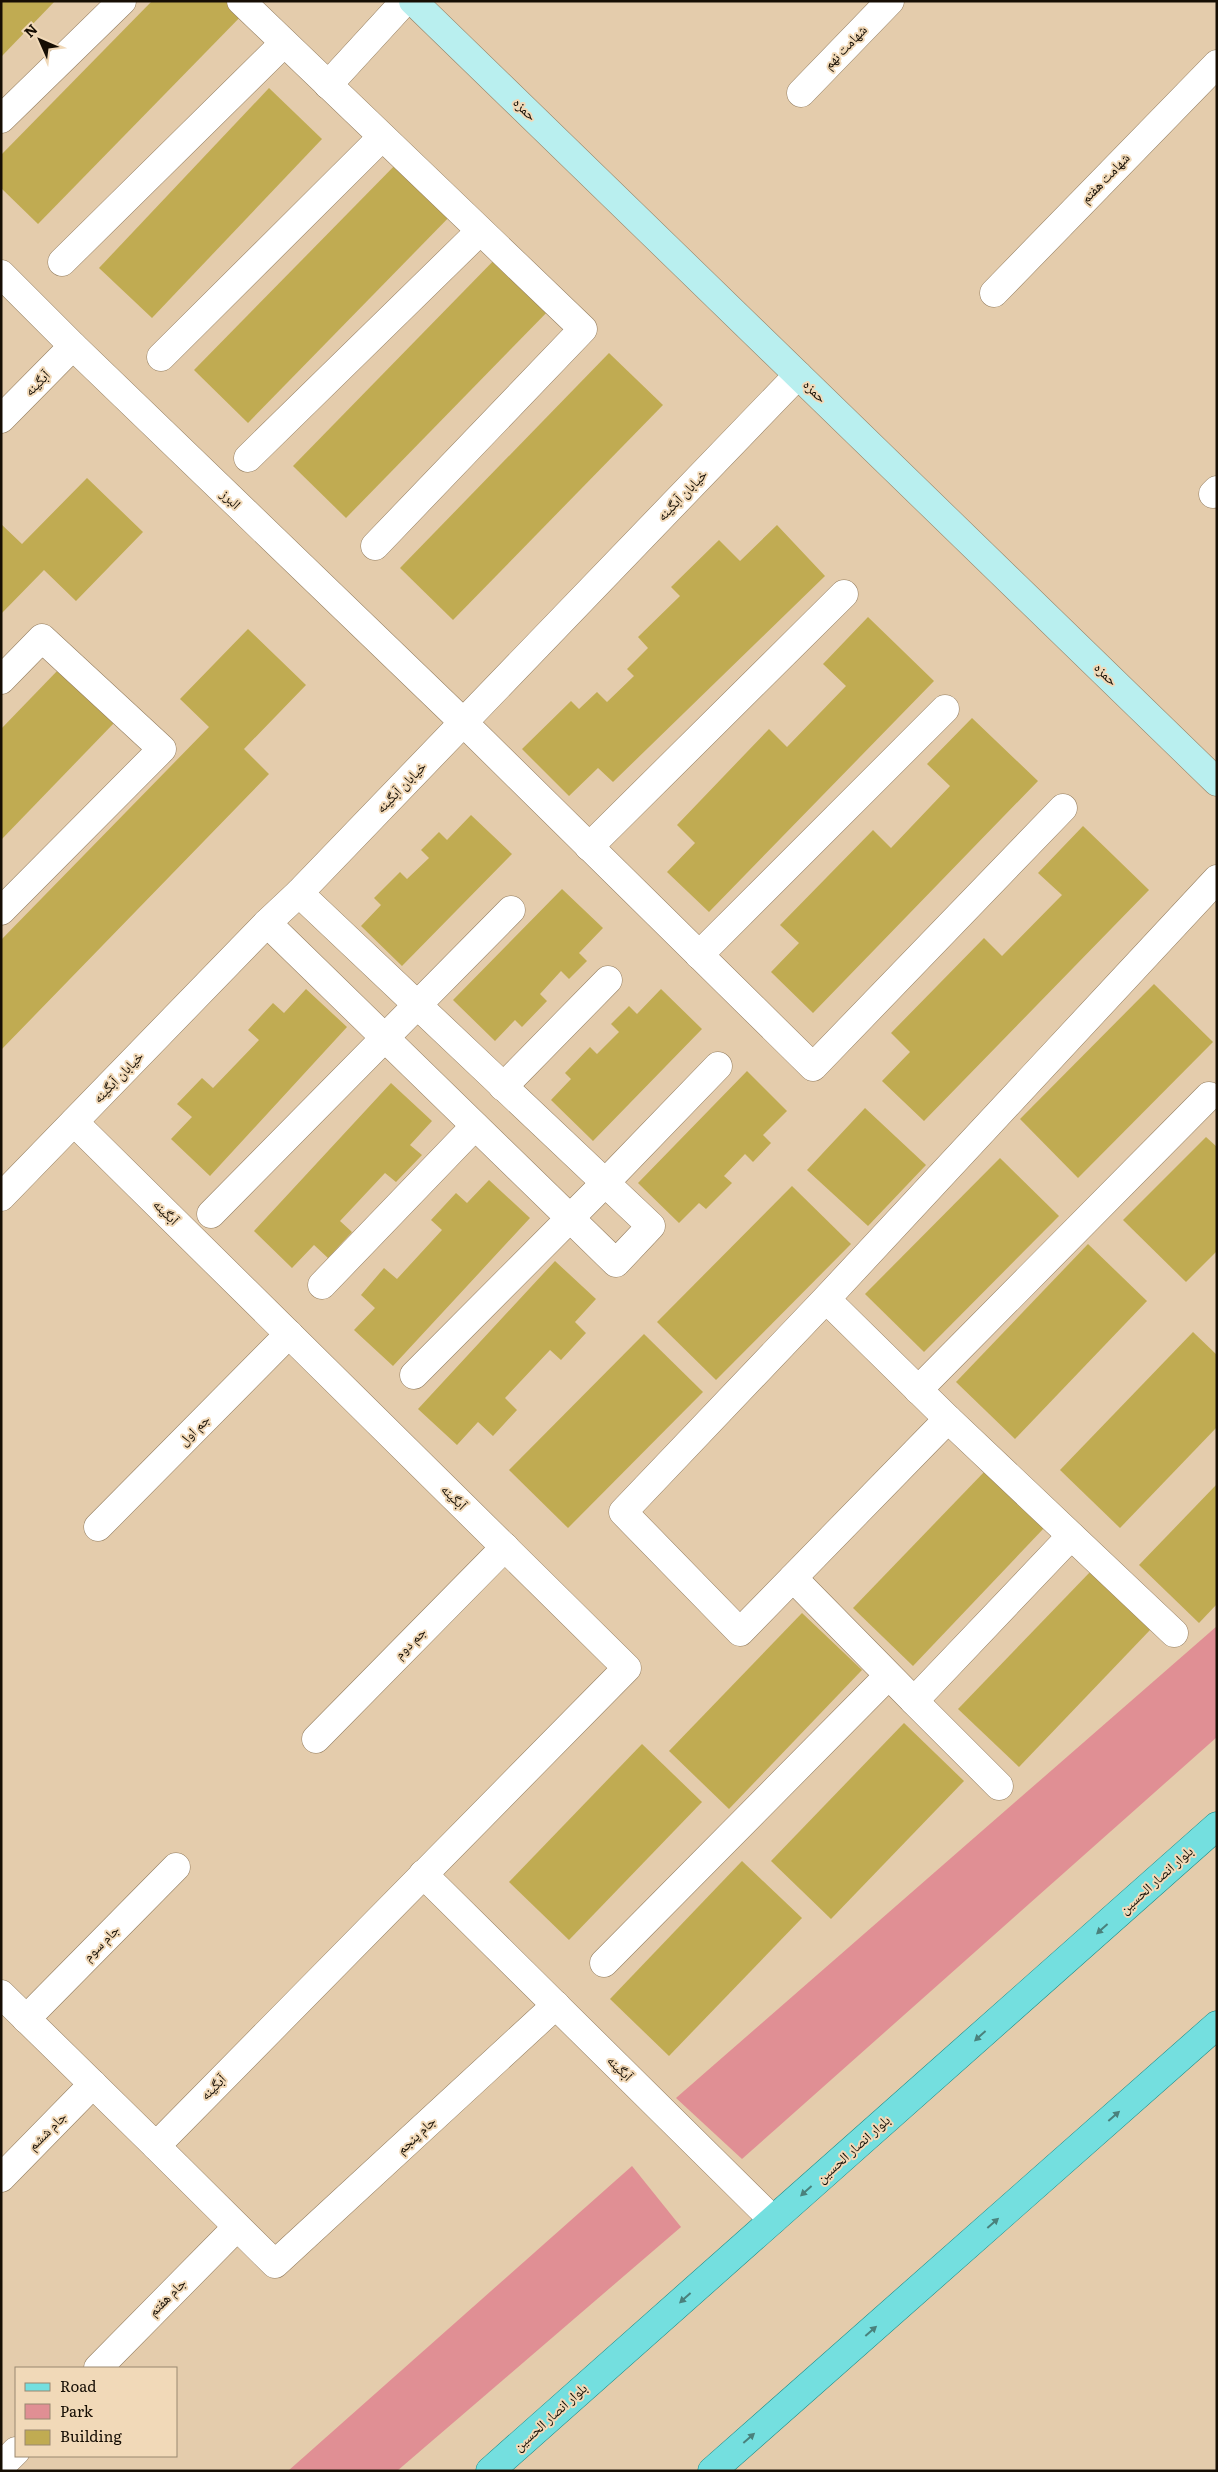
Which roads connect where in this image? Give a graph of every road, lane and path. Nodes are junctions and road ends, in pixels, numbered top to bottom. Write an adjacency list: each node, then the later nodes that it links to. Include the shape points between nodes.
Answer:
1 (122, 1): 10 (street)
2 (241, 1): 6 (street)
3 (405, 1): 8 (street)
4 (413, 1): 18 (main road, حمزه)
5 (890, 1): 9 (street, شهامت نهم)
6 (284, 43): 8 (street); 13 (street)
7 (1217, 64): 15 (street, شهامت هفتم)
8 (328, 85): 11 (street)
9 (801, 93)
10 (1, 118)
11 (382, 137): 12 (street); 17 (street)
12 (480, 231): 20 (street); 21 (street, via 583,330)
13 (62, 262)
14 (1, 274): 16 (street, البرز)
15 (994, 293)
16 (73, 346): 19 (street, آبگینه); 25 (street, البرز)
17 (161, 357)
18 (798, 375): 25 (street, خیابان آبگینه); 26 (main road, حمزه)
19 (1, 419)
20 (248, 458)
21 (375, 546)
22 (844, 594): 28 (street)
23 (1, 680): 32 (street, via 42,638 162,749)
24 (945, 709): 34 (street)
25 (462, 722): 28 (street, البرز); 30 (street, خیابان آبگینه)
26 (1217, 782)
27 (1063, 808): 34 (street, البرز, via 813,1067)
28 (588, 846): 34 (street, البرز)
29 (1217, 878): 48 (street)
30 (299, 893): 33 (street, خیابان آبگینه); 36 (street)
31 (511, 910): 36 (street)
32 (1, 911)
33 (267, 923): 37 (street); 41 (street, خیابان آبگینه)
34 (699, 954)
35 (608, 980): 39 (street)
36 (417, 1005): 37 (street); 39 (street)
37 (385, 1038): 42 (street); 45 (street)
38 (718, 1066): 43 (street)
39 (503, 1087): 43 (street)
40 (1210, 1096): 51 (street)
41 (74, 1122): 44 (street, خیابان آبگینه); 49 (street, آبگینه)
42 (475, 1126): 46 (street); 47 (street)
43 (605, 1183): 46 (street); 46 (street, via 651,1226 616,1263)
44 (1, 1197)
45 (211, 1214)
46 (570, 1219): 50 (street)
47 (322, 1285)
48 (826, 1299): 51 (street); 56 (street, via 623,1512 740,1632)
49 (289, 1334): 53 (street, جم اول); 55 (street, آبگینه)
50 (414, 1375)
51 (918, 1390): 52 (street)
52 (948, 1420): 54 (street); 56 (street)
53 (98, 1526)
54 (1071, 1536): 57 (street); 59 (street)
55 (505, 1547): 60 (street, جم دوم); 64 (street, آبگینه, via 627,1668)
56 (793, 1578): 58 (street)
57 (1174, 1633)
58 (888, 1676): 59 (street); 65 (street)
59 (914, 1701): 61 (street)
60 (316, 1739)
61 (999, 1786)
62 (1217, 1826): 73 (main road, بلوار انصار الحسین, one-way to 73)
63 (176, 1867): 68 (street, جام سوم)
64 (423, 1874): 67 (street, آبگینه); 71 (street, آبگینه)
65 (604, 1963)
66 (1, 1994): 68 (street)
67 (556, 2005): 73 (street, آبگینه); 74 (street, جام پنجم, via 276,2264)
68 (26, 2019): 70 (street)
69 (1217, 2025): 79 (main road, one-way to 69)
70 (93, 2084): 71 (street); 72 (street, جام ششم)
71 (156, 2146): 74 (street)
72 (1, 2178)
73 (773, 2220): 78 (main road, بلوار انصار الحسین, one-way to 78)
74 (237, 2227): 75 (street, جام هفتم)
75 (99, 2367)
76 (15, 2452): 77 (street)
77 (1, 2466)
78 (490, 2471)
79 (712, 2471)

